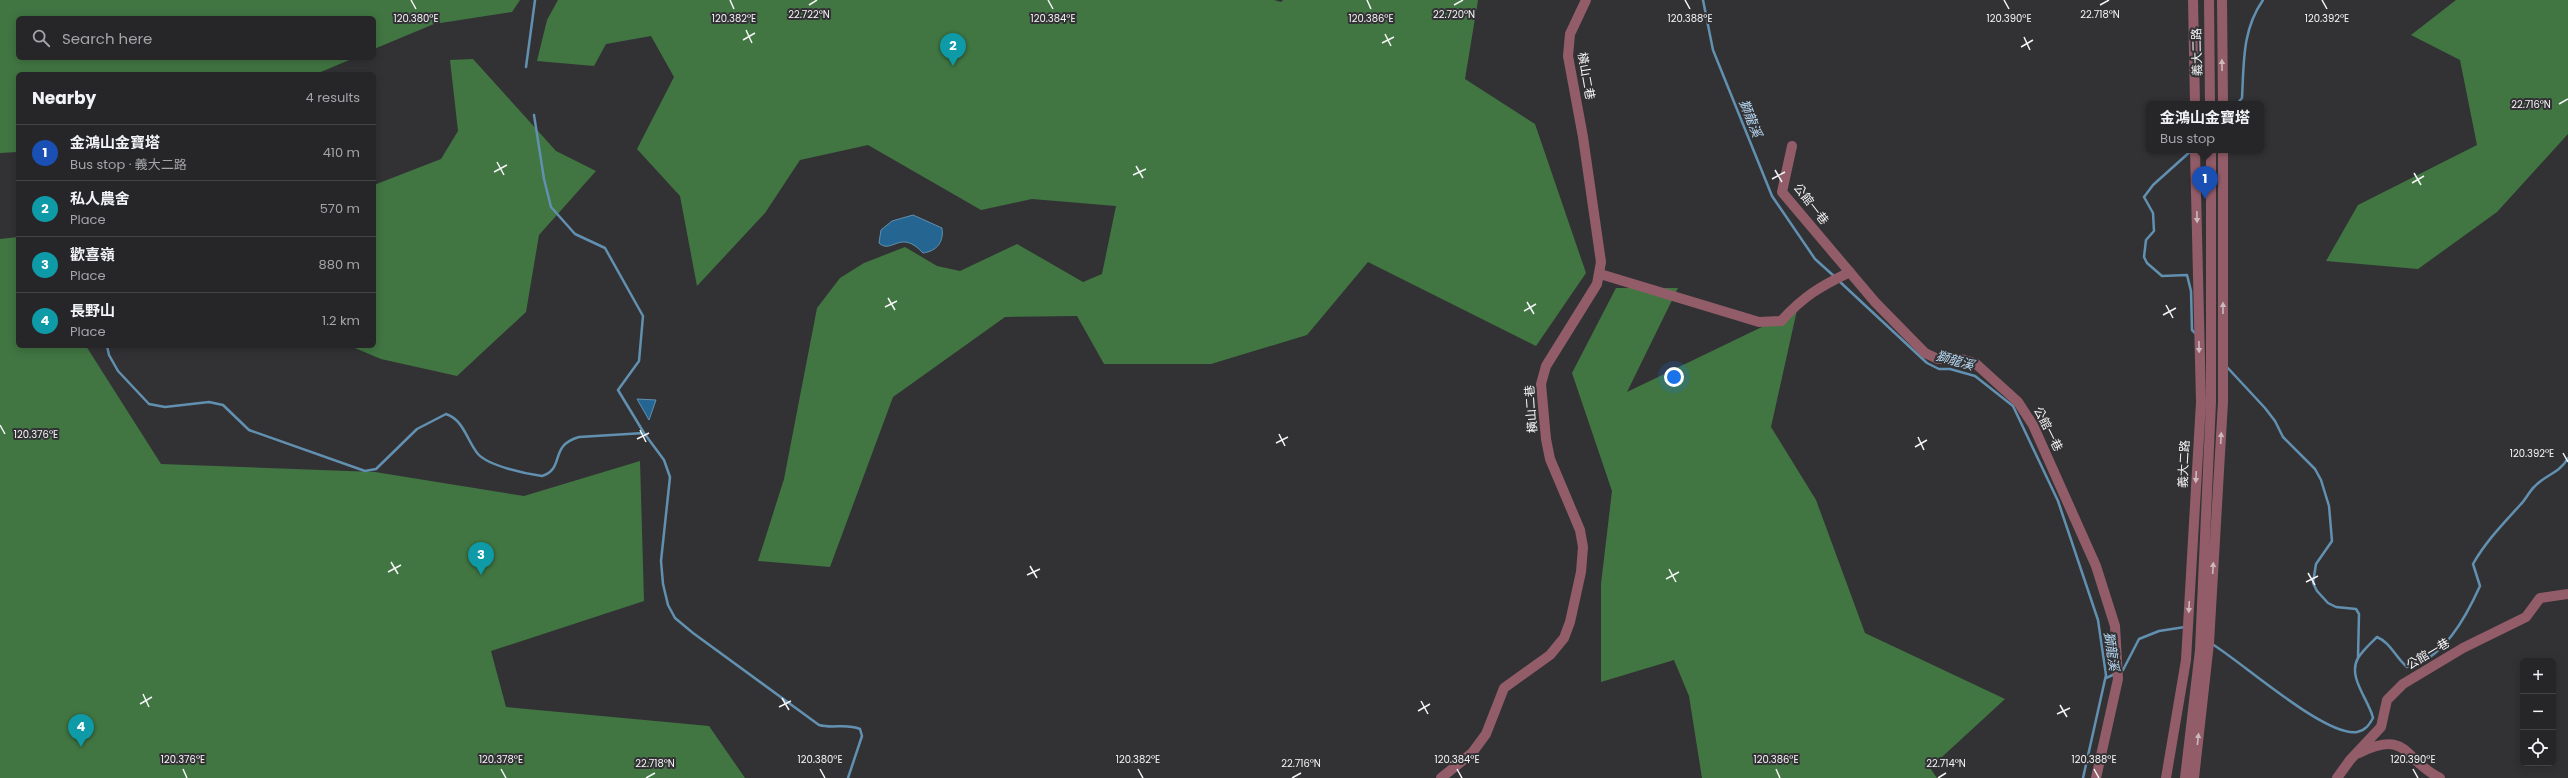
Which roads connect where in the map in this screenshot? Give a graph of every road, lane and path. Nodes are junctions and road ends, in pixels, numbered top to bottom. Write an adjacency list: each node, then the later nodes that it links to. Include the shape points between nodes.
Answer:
1 (1586, 0): 12 (street, 橫山二巷, via 1570,34 1568,56 1583,137 1601,262)
2 (2193, 0): 5 (street, 義大二路)
3 (2209, 0): 6 (street, 義大二路)
4 (2222, 0): 7 (street, 義大二路, one-way to 4)
5 (2194, 101)
6 (2210, 101)
7 (2223, 101)
8 (1792, 146): 13 (street, 公館一巷, via 1782,192)
9 (2195, 153): 18 (street, 義大二路, one-way to 18, via 2201,402 2186,660)
10 (2211, 153): 19 (street, 義大二路, via 2211,402 2200,650)
11 (2223, 153): 20 (street, one-way to 11, via 2209,643 2223,402)
12 (1600, 274): 13 (street, via 1759,322 1781,322 1801,299); 16 (street, 橫山二巷, via 1597,284 1546,366 1541,384 1550,459 1580,530 1583,547 1581,572 1570,622 1564,638 1550,655 1504,688 1486,734 1472,753)
13 (1846, 274): 17 (street, 公館一巷, via 1926,353 1938,358 1961,359 1975,363 2018,402 2033,425 2096,566 2115,626 2118,679)
14 (2568, 594): 15 (street, 公館一巷, via 2540,598 2526,617 2463,648 2403,684 2387,700 2381,727)
15 (2350, 760): 21 (street, 公館一巷); 22 (street, via 2376,745 2394,743 2401,746 2430,773)
16 (1441, 778)
17 (2096, 778)
18 (2166, 778)
19 (2185, 778)
20 (2194, 778)
21 (2337, 778)
22 (2440, 778)

